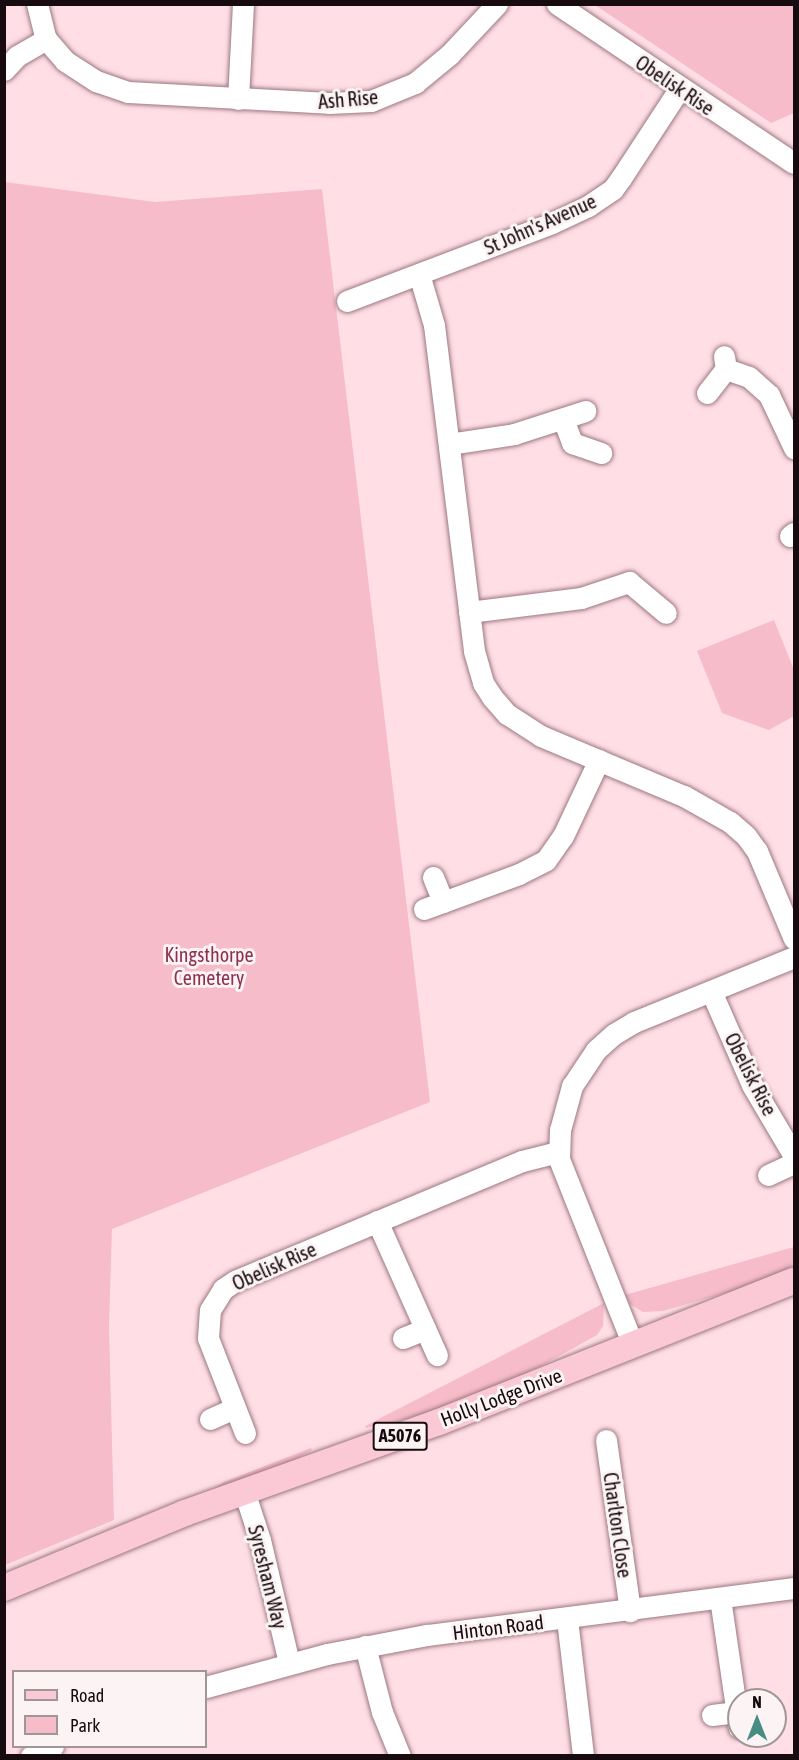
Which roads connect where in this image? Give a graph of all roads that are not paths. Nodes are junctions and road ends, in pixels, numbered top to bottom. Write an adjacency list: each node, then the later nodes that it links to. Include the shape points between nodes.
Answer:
1 (37, 4): 5 (street, Ash Rise)
2 (243, 4): 8 (street)
3 (497, 4): 8 (street, Ash Rise, via 433,70 394,94 350,103)
4 (557, 4): 7 (street, Obelisk Rise)
5 (46, 39): 6 (street, via 17,56); 8 (street, Ash Rise, via 65,61 96,81 128,92)
6 (4, 70)
7 (680, 88): 9 (street, Obelisk Rise); 10 (street, St John's Avenue, via 629,168 601,198 552,223)
8 (238, 99)
9 (795, 163)
10 (419, 274): 11 (street, St John's Avenue); 15 (street, via 434,325)
11 (347, 301)
12 (707, 393): 16 (street, via 725,362 769,395)
13 (585, 411): 14 (street)
14 (563, 419): 15 (street, via 514,434); 17 (street, via 572,443)
15 (449, 444): 18 (street)
16 (795, 448)
17 (602, 453)
18 (469, 612): 19 (street, via 580,598 629,582); 20 (street, via 477,667 492,697 522,725)
19 (666, 613)
20 (598, 760): 21 (street, via 563,836 546,860 519,874 433,905); 22 (street, via 705,806 746,836 757,851)
21 (434, 877)
22 (795, 939)
23 (795, 957): 24 (street)
24 (711, 991): 25 (street, via 634,1022 596,1050 572,1086 564,1108); 26 (street, Obelisk Rise, via 752,1085)
25 (559, 1152): 29 (street, Obelisk Rise, via 522,1161); 33 (street, via 563,1172)
26 (795, 1156)
27 (795, 1163): 28 (street)
28 (768, 1175)
29 (377, 1221): 31 (street); 35 (street, Obelisk Rise, via 235,1281 215,1299 207,1325 208,1338)
30 (795, 1281): 33 (main road, Holly Lodge Drive / A5076)
31 (425, 1329): 32 (street); 34 (street)
32 (403, 1338)
33 (633, 1345): 39 (main road, Holly Lodge Drive / A5076, via 439,1422)
34 (437, 1355)
35 (235, 1408): 36 (street); 37 (street, Obelisk Rise)
36 (210, 1419)
37 (245, 1433)
38 (606, 1440): 43 (street, Charlton Close)
39 (244, 1491): 40 (main road, Holly Lodge Drive / A5076); 46 (street, Syresham Way)
40 (4, 1588)
41 (795, 1588): 42 (street, Hinton Road)
42 (720, 1598): 43 (street, Hinton Road); 48 (street)
43 (630, 1611): 44 (street, Hinton Road)
44 (567, 1618): 45 (street, Hinton Road); 54 (street)
45 (365, 1646): 46 (street, Hinton Road); 53 (street, via 382,1712)
46 (290, 1663): 47 (street, Hinton Road)
47 (207, 1687)
48 (733, 1688)
49 (712, 1715): 50 (street)
50 (727, 1718)
51 (48, 1748): 52 (street)
52 (31, 1755)
53 (400, 1755)
54 (584, 1755)

